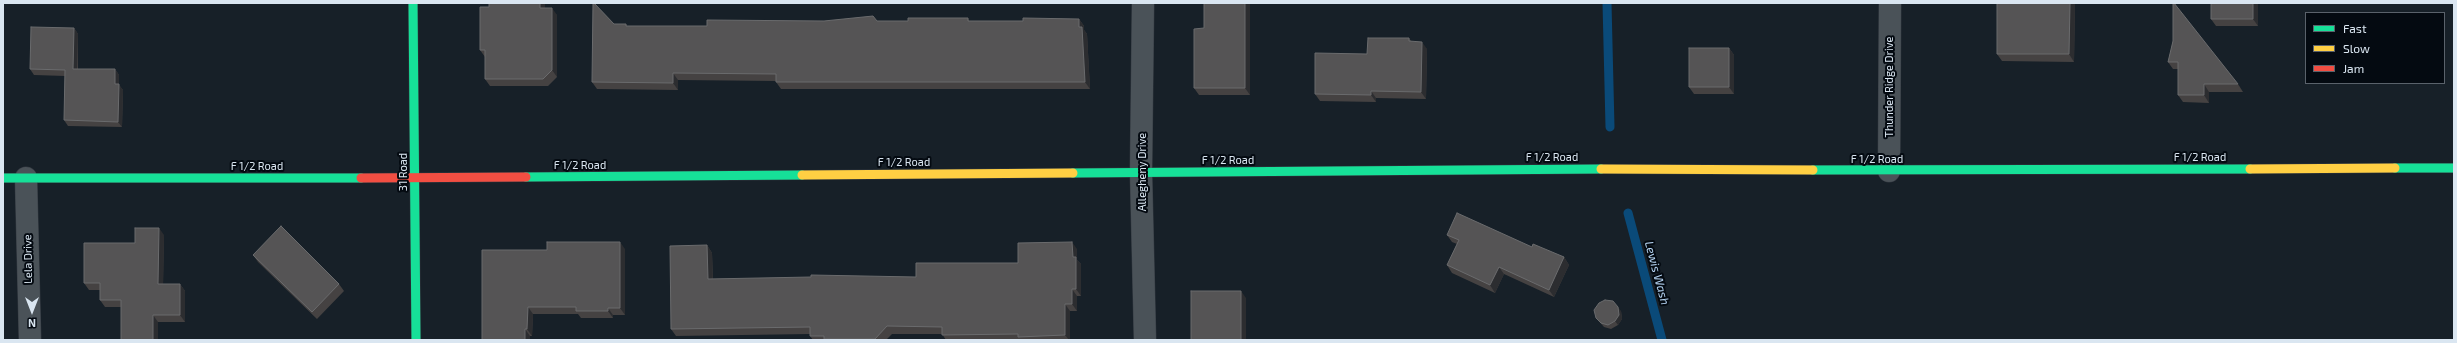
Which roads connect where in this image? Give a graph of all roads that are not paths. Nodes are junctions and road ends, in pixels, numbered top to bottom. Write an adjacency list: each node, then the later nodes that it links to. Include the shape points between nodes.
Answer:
1 (413, 3): 9 (street, 31 Road)
2 (1143, 3): 6 (street, Allegheny Drive)
3 (1890, 3): 5 (street, Thunder Ridge Drive)
4 (2454, 168): 5 (street, F 1/2 Road)
5 (1889, 171): 6 (street, F 1/2 Road, via 1678,168)
6 (1141, 172): 9 (street, F 1/2 Road); 12 (street, Allegheny Drive)
7 (3, 178): 8 (street, F 1/2 Road)
8 (26, 178): 9 (street, F 1/2 Road); 10 (street, Lela Drive)
9 (415, 178): 11 (street, 31 Road)
10 (30, 340)
11 (416, 340)
12 (1145, 340)

